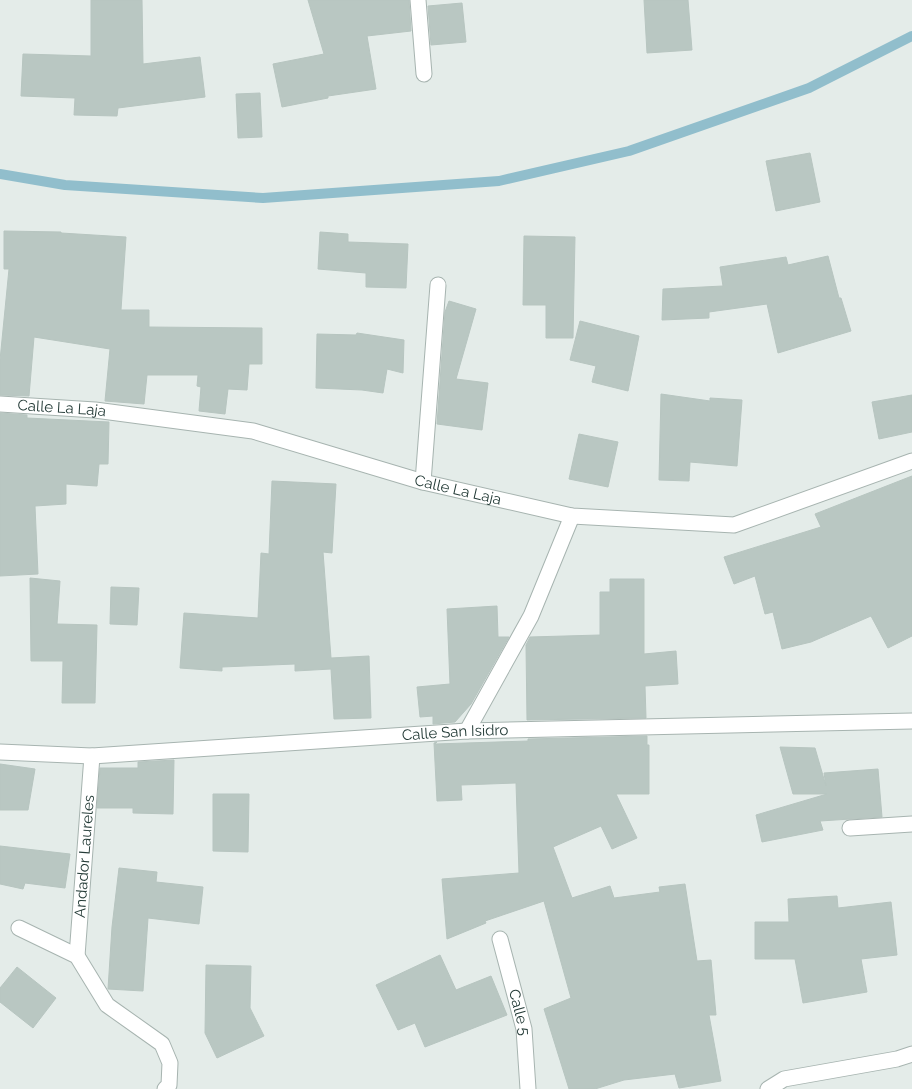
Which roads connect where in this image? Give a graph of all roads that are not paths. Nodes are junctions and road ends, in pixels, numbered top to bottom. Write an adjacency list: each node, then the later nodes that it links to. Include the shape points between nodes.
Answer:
1 (418, 0): 2 (street)
2 (424, 74)
3 (438, 285): 6 (street)
4 (0, 404): 6 (street, Calle La Laja, via 95,410 254,431)
5 (912, 461): 7 (street, Calle La Laja, via 734,524)
6 (424, 482): 7 (street, Calle La Laja)
7 (572, 516): 9 (street, via 531,616)
8 (912, 721): 9 (street, Calle San Isidro)
9 (467, 731): 11 (street, Calle San Isidro)
10 (0, 752): 11 (street, Calle San Isidro)
11 (92, 756): 16 (street, Andador Laureles)
12 (912, 824): 13 (street)
13 (850, 828)
14 (19, 928): 16 (street)
15 (500, 938): 19 (street, Calle 5, via 524,1029)
16 (77, 956): 18 (street, via 107,1005 162,1044 170,1063 169,1085)
17 (912, 1054): 20 (street, via 784,1079)
18 (165, 1089)
19 (528, 1089)
20 (768, 1089)

